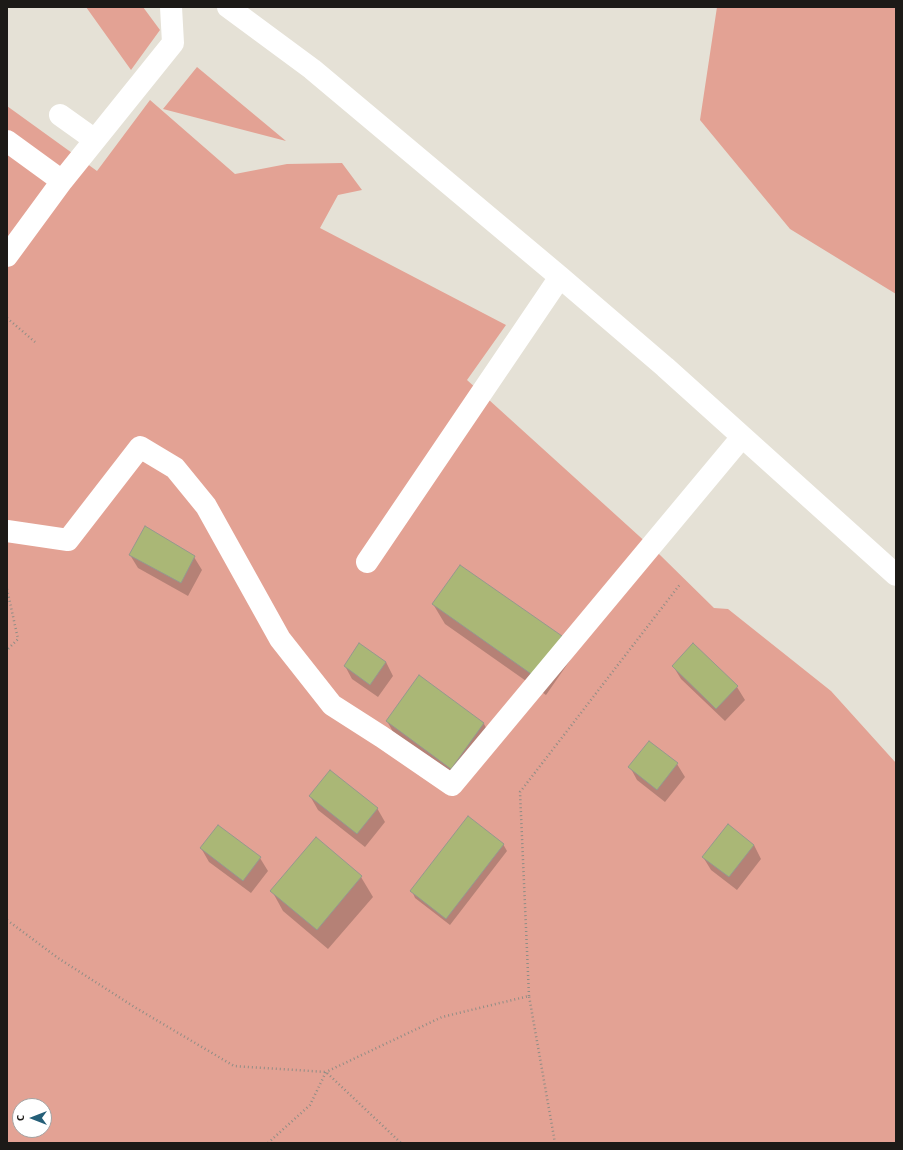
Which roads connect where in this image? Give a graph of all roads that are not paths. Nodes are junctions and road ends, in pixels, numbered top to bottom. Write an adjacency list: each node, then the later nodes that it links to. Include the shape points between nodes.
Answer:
1 (171, 7): 4 (street, via 173,43)
2 (228, 7): 8 (street, via 312,69)
3 (60, 115): 4 (street)
4 (95, 140): 6 (street)
5 (7, 141): 6 (street)
6 (62, 181): 7 (street)
7 (7, 256)
8 (560, 276): 9 (street); 11 (street)
9 (742, 436): 10 (street, via 452,785 332,705 280,639 206,506 175,468 140,447 68,540); 12 (street)
10 (7, 531)
11 (367, 562)
12 (896, 574)

